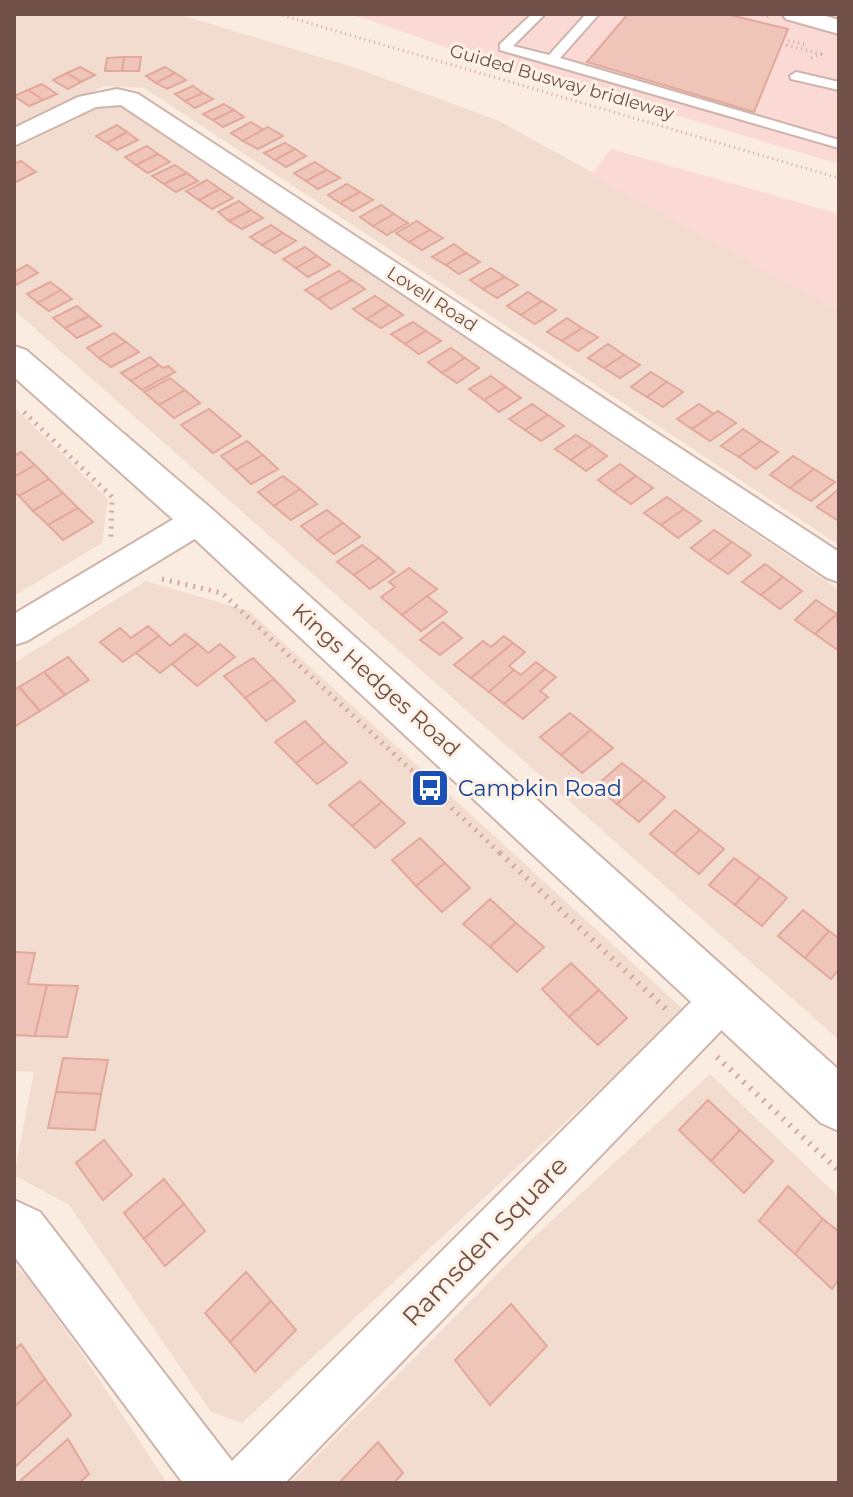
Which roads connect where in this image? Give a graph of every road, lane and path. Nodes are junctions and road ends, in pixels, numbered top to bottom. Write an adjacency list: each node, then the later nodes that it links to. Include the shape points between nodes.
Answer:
1 (278, 14): 11 (path, Guided Busway bridleway)
2 (539, 14): 6 (lane, via 504,47)
3 (593, 14): 6 (lane)
4 (791, 24): 5 (street); 7 (path, via 816,45 787,45 824,54)
5 (839, 27)
6 (552, 60): 10 (lane)
7 (795, 70): 8 (lane)
8 (839, 86)
9 (14, 138): 16 (street, Lovell Road, via 101,96 129,99)
10 (839, 144)
11 (839, 178)
12 (14, 358): 14 (street, Kings Hedges Road)
13 (14, 402): 15 (path, via 112,497 111,545)
14 (199, 520): 15 (street); 18 (street, Kings Hedges Road)
15 (131, 560): 17 (street); 18 (path, via 151,577 222,593)
16 (839, 569)
17 (14, 631)
18 (706, 1016): 19 (street, Kings Hedges Road); 20 (path); 23 (street, Ramsden Square)
19 (839, 1105)
20 (839, 1171)
21 (14, 1224): 22 (street, via 23,1229)
22 (216, 1483)
23 (248, 1483)

